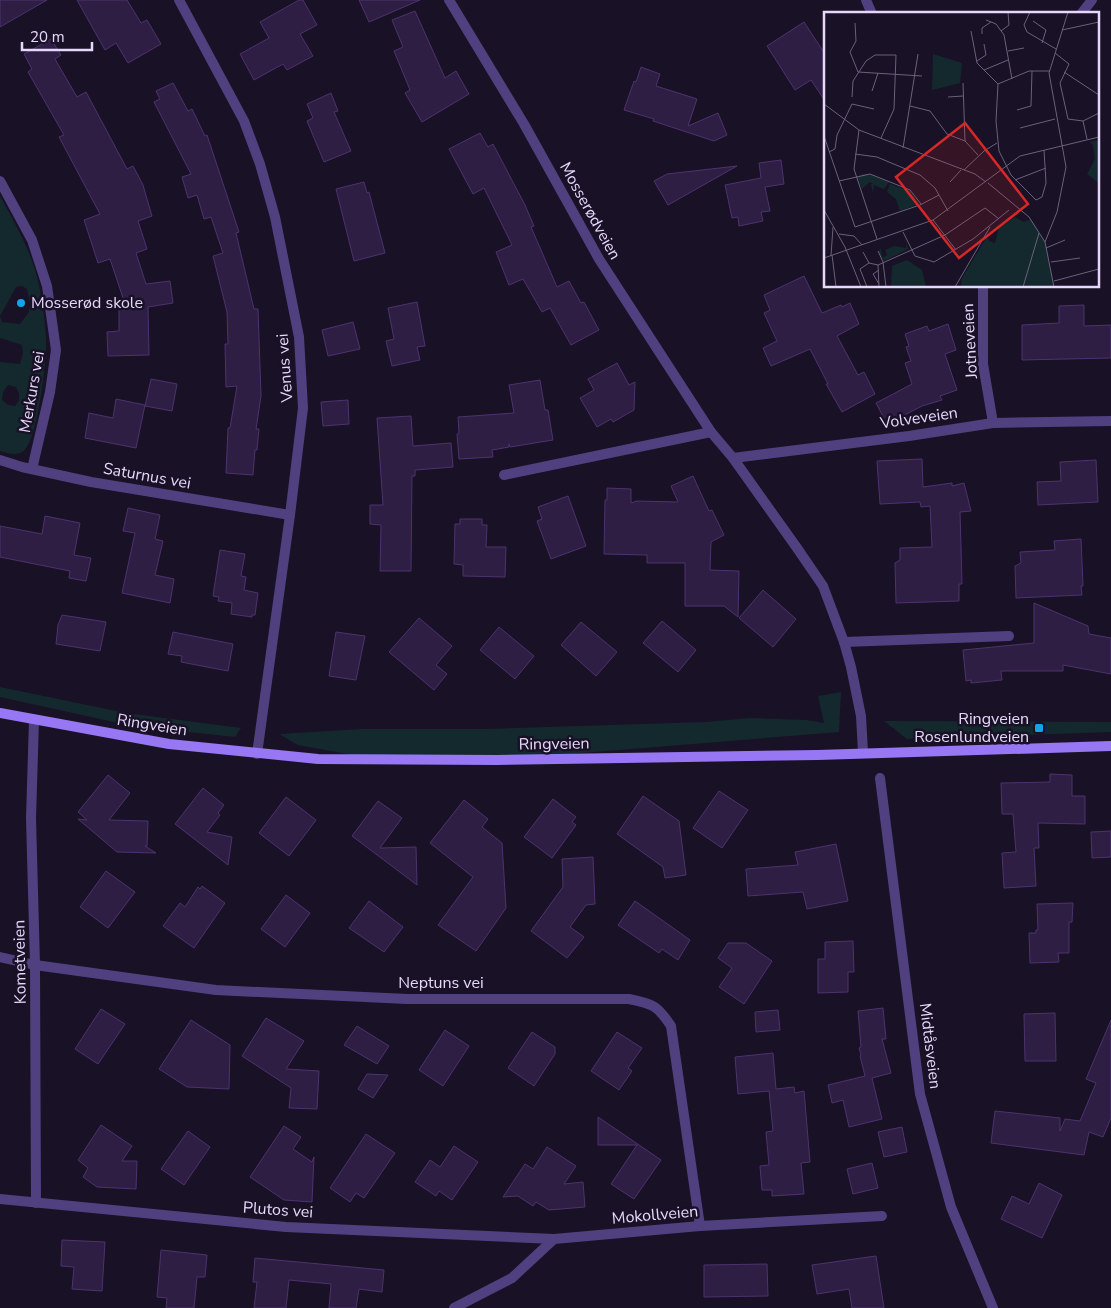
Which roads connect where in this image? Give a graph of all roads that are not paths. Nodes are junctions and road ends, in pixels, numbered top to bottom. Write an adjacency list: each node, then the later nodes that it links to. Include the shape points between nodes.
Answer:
1 (179, 0): 16 (street, Venus vei, via 244,121 276,217 300,346 303,408)
2 (449, 0): 11 (street, Mosserødveien, via 524,124 599,259)
3 (866, 0): 5 (street)
4 (1092, 0): 6 (street)
5 (871, 12)
6 (1083, 12)
7 (0, 181): 14 (street, Merkurs vei, via 32,240 47,286 56,350)
8 (983, 288): 10 (street, Jotneveien, via 983,364)
9 (1111, 421): 10 (street, Volveveien)
10 (993, 423): 12 (street, Volveveien)
11 (711, 432): 12 (street, Mosserødveien); 15 (street)
12 (733, 458): 18 (street, Mosserødveien, via 823,586)
13 (0, 460): 14 (street, Saturnus vei)
14 (32, 469): 16 (street, Saturnus vei)
15 (504, 475)
16 (290, 515): 23 (street, Venus vei)
17 (1009, 636): 18 (street)
18 (844, 642): 22 (street, Mosserødveien, via 861,716)
19 (0, 713): 20 (main road, Ringveien)
20 (34, 720): 23 (main road, Ringveien, via 169,744); 26 (street, Kometveien, via 31,818)
21 (1111, 746): 22 (main road, Ringveien)
22 (862, 752): 23 (main road, Ringveien, via 385,761)
23 (257, 754)
24 (880, 778): 33 (street, Midtåsveien, via 920,1094 951,1207)
25 (0, 957): 26 (street, Neptuns vei)
26 (35, 965): 28 (street, Kometveien); 30 (street, Neptuns vei, via 216,990 408,999 629,999 650,1003 661,1010 671,1026)
27 (0, 1200): 28 (street, Plutos vei)
28 (36, 1203): 31 (street, Plutos vei, via 286,1227)
29 (882, 1216): 30 (street, Mokollveien)
30 (700, 1226): 31 (street, Mokollveien)
31 (554, 1239): 32 (street, via 512,1278)
32 (454, 1308)
33 (992, 1308)

